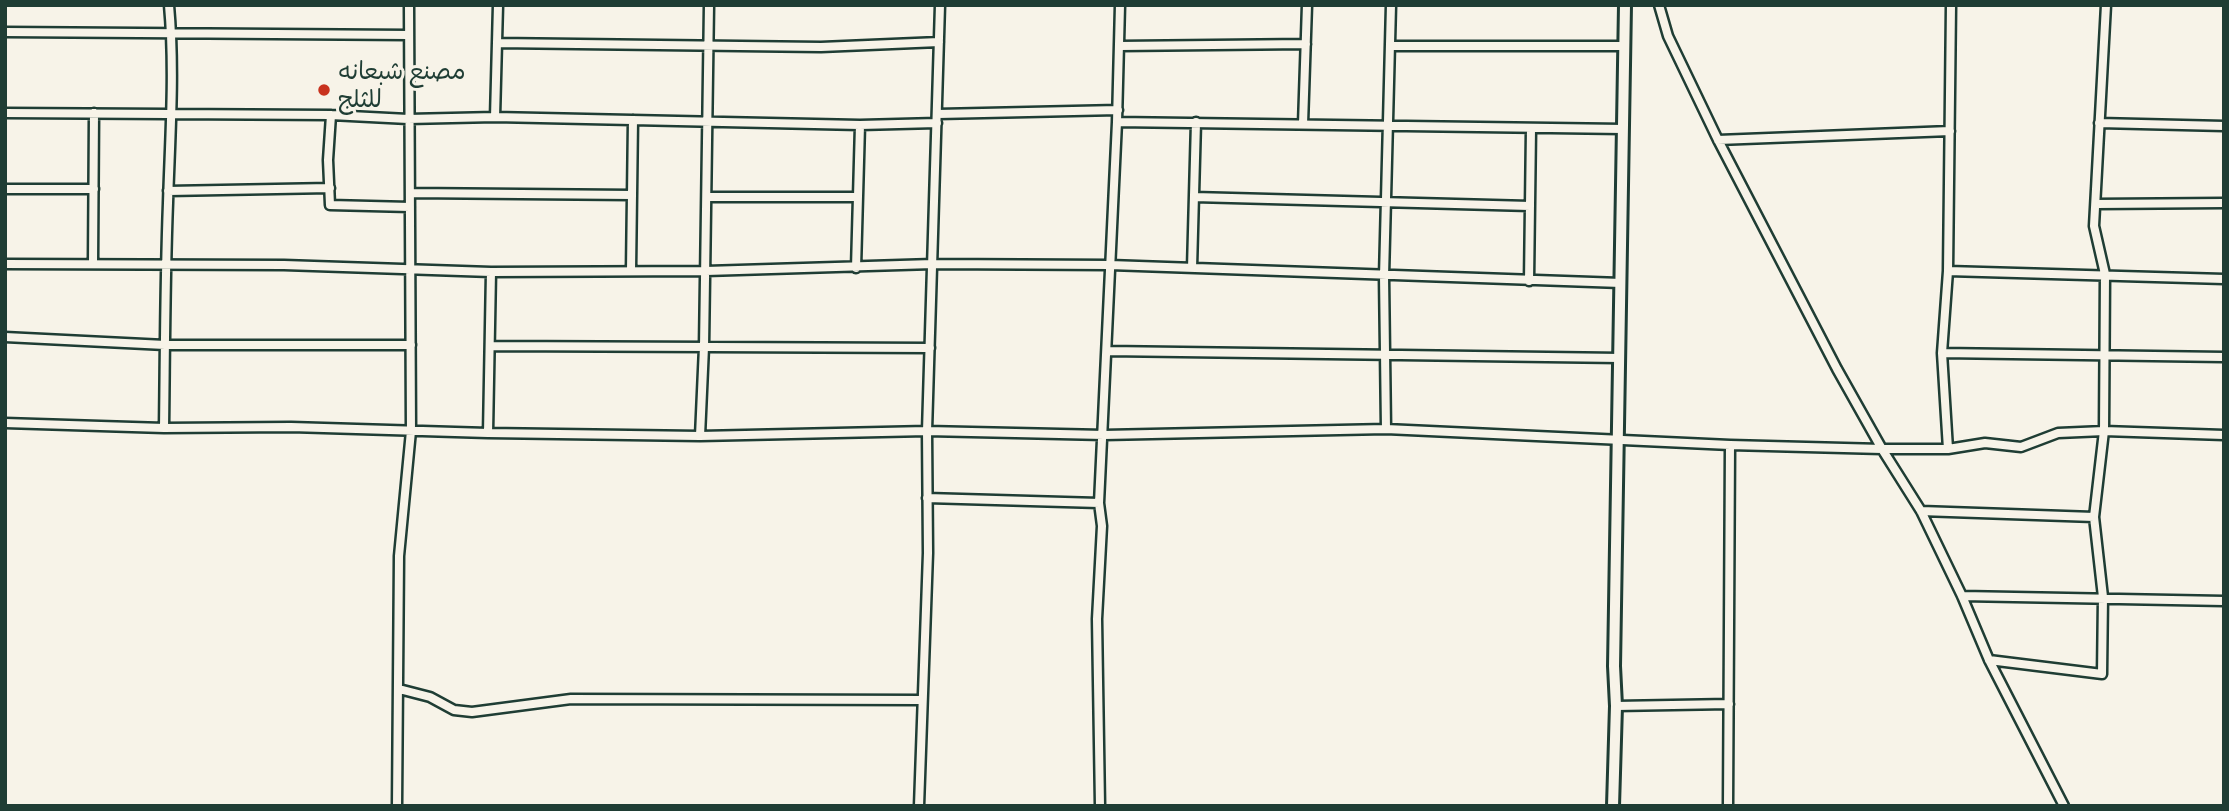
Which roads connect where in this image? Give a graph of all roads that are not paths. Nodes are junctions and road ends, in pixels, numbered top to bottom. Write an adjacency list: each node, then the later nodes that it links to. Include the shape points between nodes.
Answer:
1 (169, 5): 14 (street)
2 (409, 5): 15 (street)
3 (498, 5): 17 (street)
4 (709, 5): 22 (street)
5 (940, 5): 16 (street)
6 (1120, 5): 19 (street)
7 (1307, 5): 18 (street)
8 (1391, 5): 20 (street)
9 (1625, 5): 21 (street)
10 (1659, 5): 44 (street, via 1668,36)
11 (1951, 5): 43 (street)
12 (2106, 5): 36 (street)
13 (5, 32): 14 (street)
14 (172, 34): 15 (street); 28 (street)
15 (409, 35): 30 (street)
16 (939, 42): 22 (street); 26 (street)
17 (496, 43): 22 (street); 29 (street)
18 (1306, 44): 19 (street); 37 (street)
19 (1120, 46): 23 (street)
20 (1390, 46): 21 (street); 39 (street)
21 (1624, 46): 42 (street)
22 (709, 47): 32 (street)
23 (1118, 110): 26 (street); 33 (street)
24 (5, 113): 25 (street)
25 (94, 113): 28 (street); 47 (street)
26 (937, 114): 35 (street)
27 (331, 115): 28 (street); 30 (street); 45 (street)
28 (171, 116): 48 (street)
29 (495, 117): 30 (street); 31 (street)
30 (408, 119): 49 (street)
31 (633, 120): 32 (street); 50 (street)
32 (708, 122): 38 (street); 51 (street)
33 (1117, 122): 34 (street); 63 (street)
34 (1196, 122): 37 (street); 53 (street)
35 (937, 123): 38 (street); 62 (street)
36 (2099, 123): 40 (street); 55 (street)
37 (1303, 124): 39 (street)
38 (860, 125): 52 (street)
39 (1389, 125): 41 (street); 54 (street)
40 (2224, 126)
41 (1531, 129): 42 (street); 58 (street)
42 (1623, 129): 75 (street)
43 (1950, 131): 44 (street); 69 (street)
44 (1718, 141): 100 (street)
45 (330, 188): 48 (street); 57 (street, via 330,205)
46 (5, 189): 47 (street)
47 (94, 189): 59 (street)
48 (168, 191): 61 (street)
49 (410, 193): 50 (street); 57 (street)
50 (632, 195): 67 (street)
51 (707, 197): 52 (street); 68 (street)
52 (858, 197): 64 (street)
53 (1194, 197): 54 (street); 65 (street)
54 (1386, 202): 58 (street); 72 (street)
55 (2096, 204): 56 (street); 71 (street, via 2094,226)
56 (2224, 204)
57 (410, 206): 66 (street)
58 (1530, 206): 74 (street)
59 (93, 263): 60 (street); 61 (street)
60 (5, 264)
61 (166, 264): 66 (street); 77 (street)
62 (933, 264): 63 (street); 64 (street); 81 (street)
63 (1111, 265): 65 (street); 82 (street)
64 (856, 268): 68 (street)
65 (1192, 268): 72 (street)
66 (410, 270): 70 (street); 78 (street)
67 (631, 270): 68 (street); 70 (street)
68 (706, 271): 80 (street)
69 (1948, 271): 71 (street); 83 (street)
70 (491, 272): 79 (street)
71 (2105, 274): 73 (street); 85 (street)
72 (1384, 276): 74 (street); 84 (street)
73 (2224, 279)
74 (1529, 281): 75 (street)
75 (1621, 284): 87 (street)
76 (5, 337): 77 (street)
77 (165, 345): 78 (street); 89 (street)
78 (411, 345): 91 (street)
79 (491, 346): 80 (street); 94 (street)
80 (704, 347): 81 (street); 97 (street)
81 (930, 348): 92 (street)
82 (1108, 351): 84 (street); 95 (street)
83 (1942, 353): 85 (street); 101 (street)
84 (1385, 354): 87 (street); 90 (street)
85 (2105, 354): 86 (street); 93 (street)
86 (2224, 357)
87 (1620, 358): 98 (street)
88 (5, 423): 89 (street)
89 (164, 428): 91 (street)
90 (1385, 429): 95 (street); 98 (street)
91 (411, 431): 94 (street); 110 (street, via 399,556)
92 (927, 431): 95 (street); 97 (street); 102 (street)
93 (2104, 431): 96 (street); 101 (street, via 2058,433 2021,447 1985,443); 105 (street)
94 (488, 433): 97 (street)
95 (1104, 435): 103 (street)
96 (2224, 435)
97 (700, 436)
98 (1618, 439): 99 (street); 113 (street)
99 (1730, 445): 100 (street); 112 (street)
100 (1882, 449): 101 (street); 104 (street)
101 (1948, 449)
102 (927, 498): 103 (street); 111 (street)
103 (1099, 503): 116 (street)
104 (1921, 511): 105 (street); 106 (street)
105 (2094, 517): 107 (street)
106 (1962, 596): 107 (street); 109 (street)
107 (2103, 597): 108 (street); 109 (street, via 2102,674)
108 (2224, 601)
109 (1989, 660): 119 (street)
110 (398, 689): 111 (street, via 472,712 572,699); 114 (street)
111 (922, 699): 115 (street)
112 (1729, 704): 113 (street); 118 (street)
113 (1616, 706): 117 (street)
114 (397, 806)
115 (919, 806)
116 (1100, 806)
117 (1612, 806)
118 (1728, 806)
119 (2064, 806)

